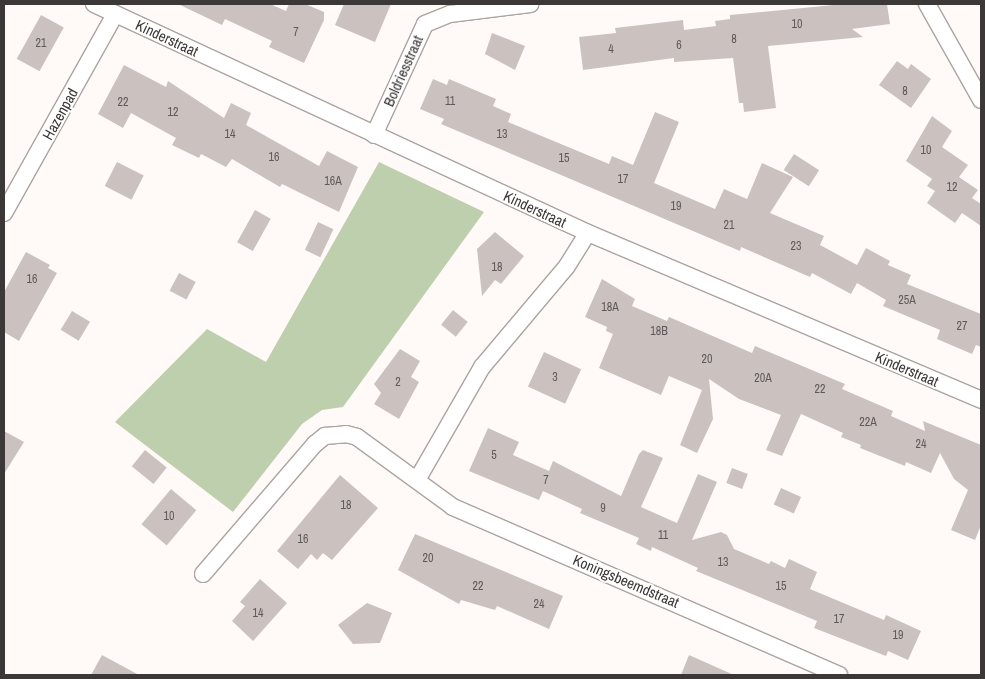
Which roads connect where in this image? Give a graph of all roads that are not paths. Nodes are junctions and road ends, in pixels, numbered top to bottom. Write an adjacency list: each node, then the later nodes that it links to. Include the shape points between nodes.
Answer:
1 (94, 4): 4 (street, Kinderstraat)
2 (530, 4): 6 (street, Boldriesstraat, via 450,14 425,24)
3 (927, 4): 5 (street)
4 (116, 14): 6 (street, Kinderstraat); 7 (street, Hazenpad)
5 (981, 100)
6 (374, 135): 8 (street, Kinderstraat)
7 (4, 213)
8 (588, 233): 9 (street, Kinderstraat); 10 (street, via 568,266 482,367)
9 (981, 400)
10 (417, 480): 11 (street, Koningsbeemdstraat, via 357,437 341,433 325,436); 12 (street, Koningsbeemdstraat, via 452,507)
11 (203, 574)
12 (839, 675)

